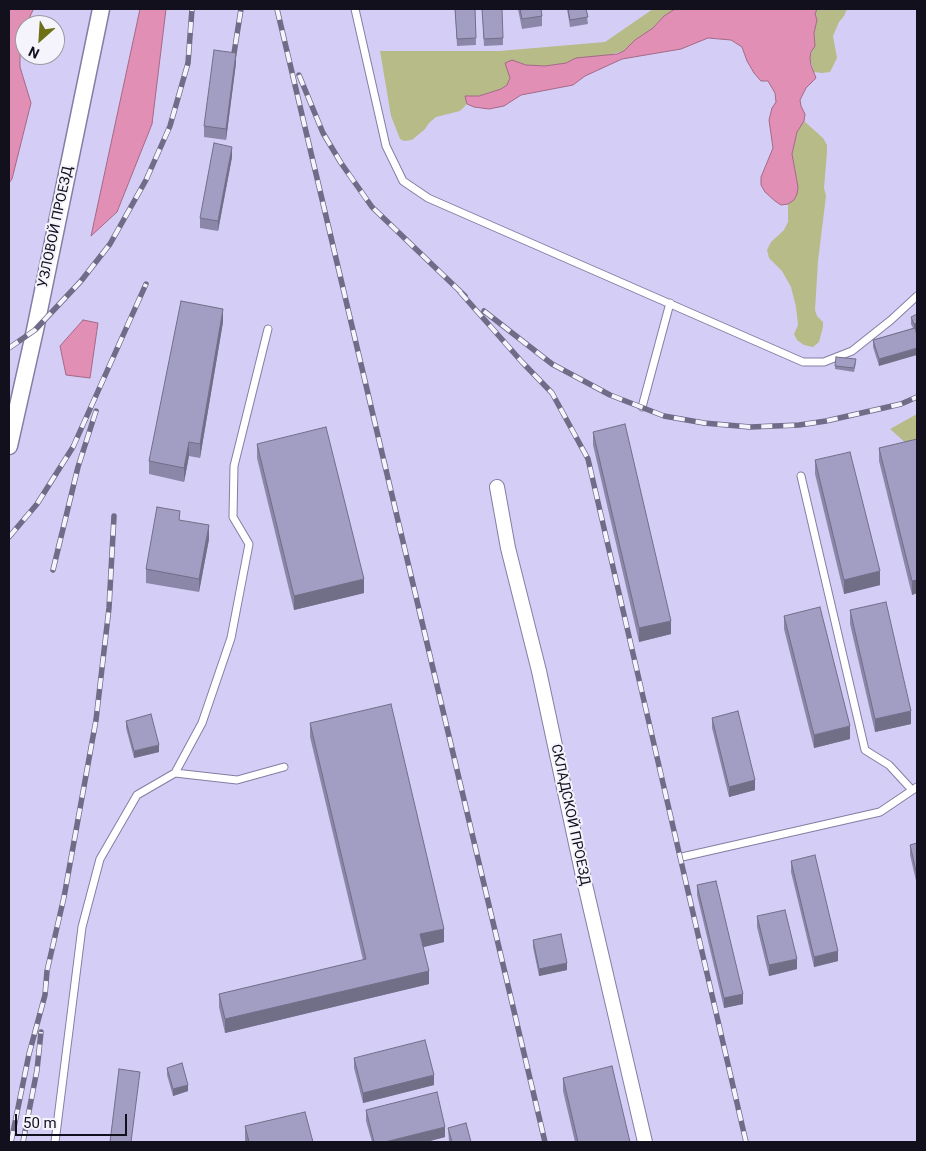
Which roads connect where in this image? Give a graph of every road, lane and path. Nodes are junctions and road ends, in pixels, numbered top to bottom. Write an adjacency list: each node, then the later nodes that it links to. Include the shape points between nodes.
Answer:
1 (101, 9): 7 (street, УЗЛОВОЙ ПРОЕЗД)
2 (355, 9): 4 (lane, via 386,146 403,181 428,198)
3 (917, 296): 4 (lane, via 852,350 824,362 803,362)
4 (670, 303): 6 (lane)
5 (268, 328): 11 (lane, via 234,466 233,517 249,544 231,638 202,723)
6 (642, 407)
7 (9, 446)
8 (801, 476): 12 (lane, via 866,750 889,765)
9 (497, 487): 15 (street, СКЛАДСКОЙ ПРОЕЗД, via 508,548 539,671)
10 (284, 767): 11 (lane, via 236,780)
11 (175, 773): 14 (lane, via 137,795 100,859 82,927)
12 (915, 789): 13 (lane, via 880,812)
13 (682, 858)
14 (55, 1142)
15 (645, 1142)

